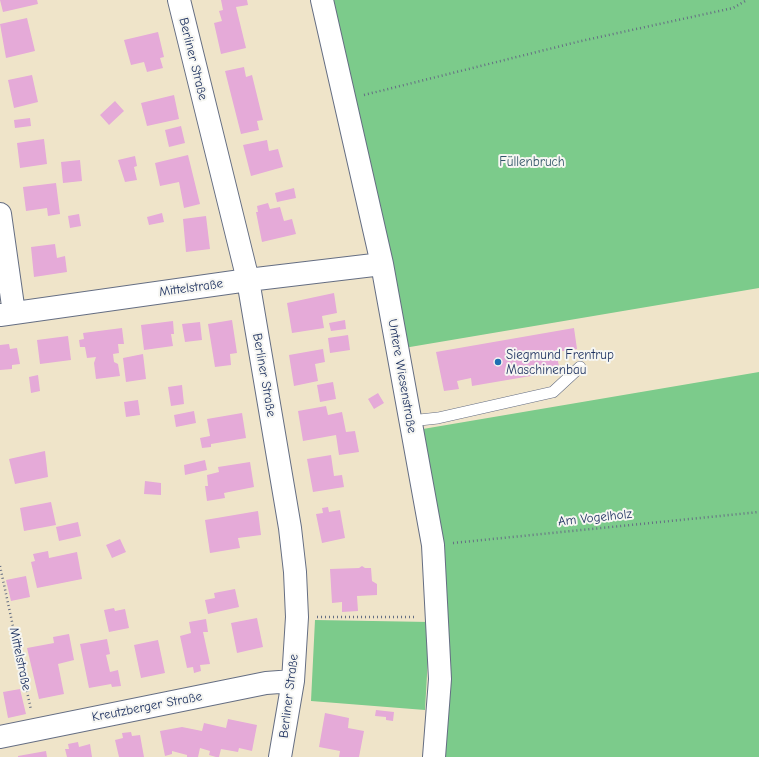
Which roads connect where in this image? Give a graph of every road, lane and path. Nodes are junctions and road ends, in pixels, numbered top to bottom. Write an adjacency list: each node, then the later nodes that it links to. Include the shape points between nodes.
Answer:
1 (179, 0): 7 (street, Berliner Straße)
2 (322, 0): 4 (street, Untere Wiesenstraße)
3 (748, 0): 4 (path, via 733,8 581,41)
4 (346, 100): 6 (street, Untere Wiesenstraße)
5 (0, 214): 8 (street)
6 (382, 264): 7 (street, Mittelstraße); 10 (street, Untere Wiesenstraße)
7 (248, 280): 8 (street, Mittelstraße); 14 (street, Berliner Straße, via 290,528)
8 (7, 314)
9 (580, 367): 10 (lane, via 553,392 438,418)
10 (410, 420): 12 (street, Untere Wiesenstraße)
11 (759, 512): 12 (path, Am Vogelholz)
12 (433, 545): 15 (street, Untere Wiesenstraße)
13 (0, 566): 17 (path, Mittelstraße)
14 (297, 617): 15 (path); 16 (street, Berliner Straße)
15 (438, 618): 20 (street, Untere Wiesenstraße, via 440,679)
16 (293, 681): 17 (street, Kreutzberger Straße, via 266,683); 19 (street, Berliner Straße)
17 (35, 730): 18 (street, Kreutzberger Straße)
18 (0, 737)
19 (280, 757)
20 (434, 757)

